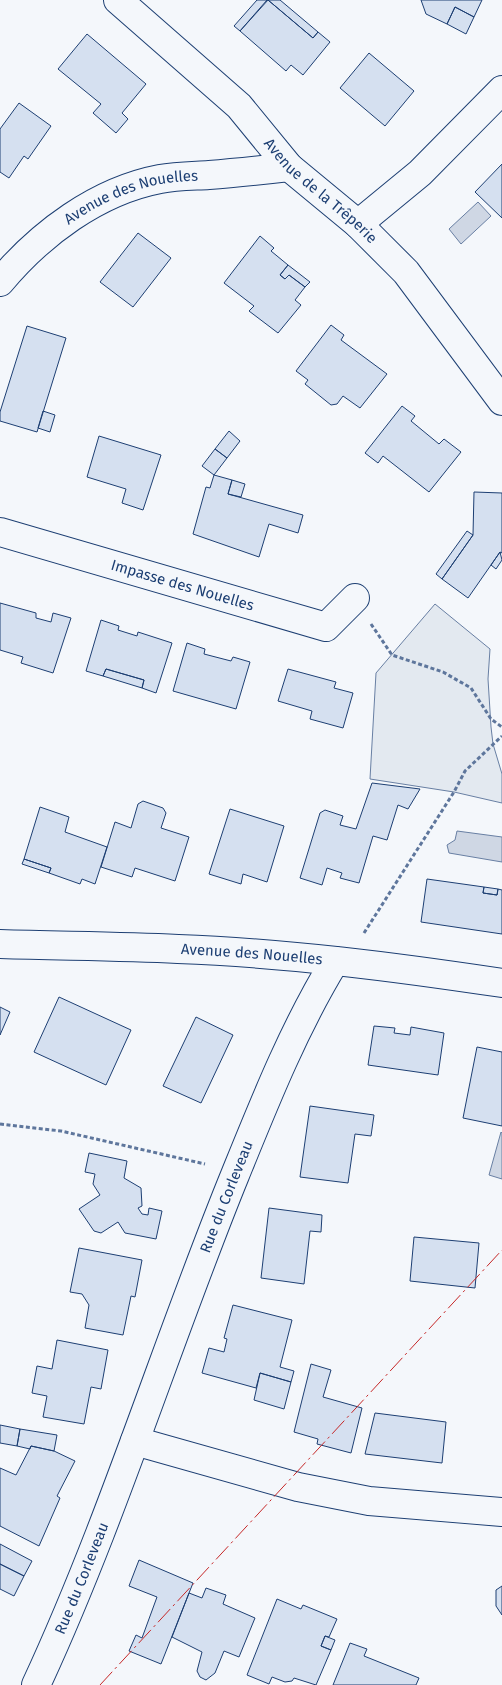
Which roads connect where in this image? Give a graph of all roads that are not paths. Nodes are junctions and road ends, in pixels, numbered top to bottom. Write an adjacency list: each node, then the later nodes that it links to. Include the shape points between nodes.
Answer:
1 (118, 0): 3 (street, Avenue de la Trêperie, via 239,106)
2 (502, 90): 4 (street, via 420,173)
3 (289, 167): 4 (street, Avenue de la Trêperie); 5 (street, Avenue des Nouelles, via 160,178 123,189 49,232 19,259)
4 (358, 224): 6 (street, Avenue de la Trêperie, via 406,272)
5 (0, 282)
6 (502, 401)
7 (0, 532): 8 (street, Impasse des Nouelles, via 326,628)
8 (354, 598)
9 (0, 944): 10 (street, Avenue des Nouelles, via 178,948)
10 (336, 961): 11 (street, Avenue des Nouelles); 12 (street, Rue du Corleveau, via 313,997 274,1080 194,1275)
11 (502, 983)
12 (135, 1441): 13 (street, via 307,1489 369,1501); 14 (street, Rue du Corleveau, via 62,1628)
13 (502, 1512)
14 (36, 1685)

